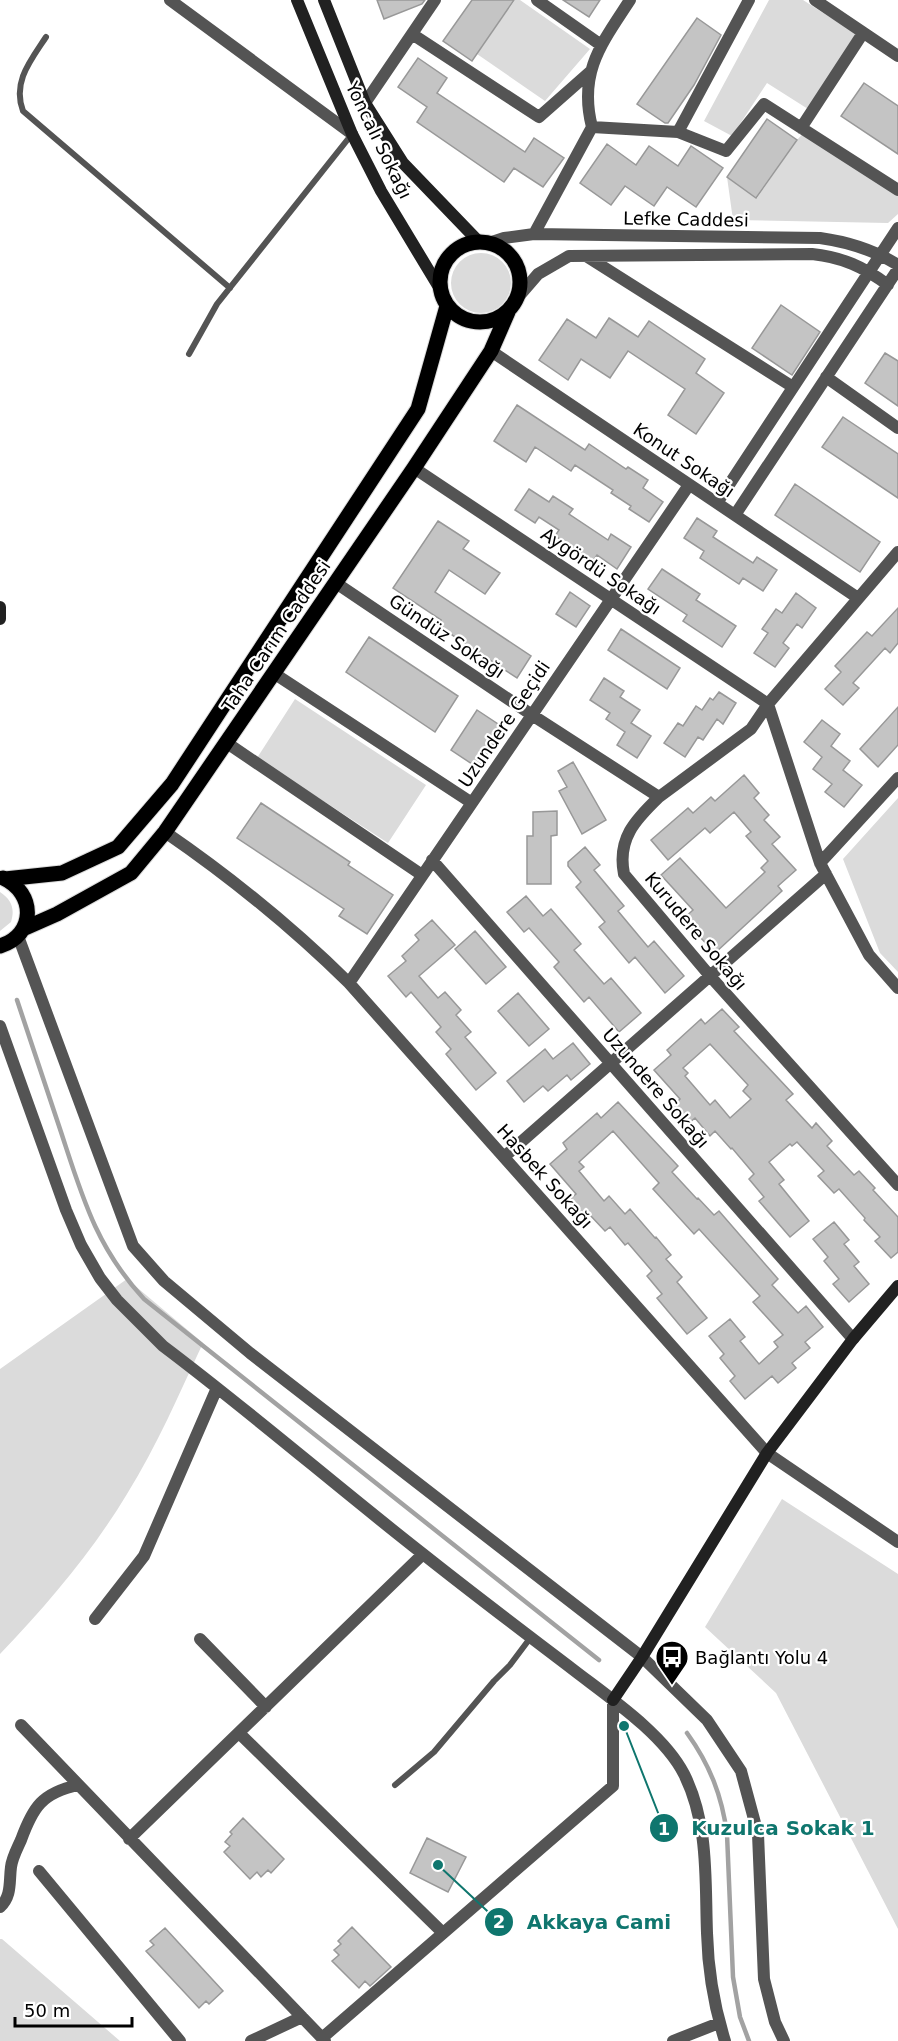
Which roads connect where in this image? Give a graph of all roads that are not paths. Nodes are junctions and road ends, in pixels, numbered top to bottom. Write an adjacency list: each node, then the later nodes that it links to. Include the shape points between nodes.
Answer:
1 (170, 0): 19 (street)
2 (297, 0): 19 (street, Yoncalı Sokağı)
3 (324, 0): 15 (street, Yoncalı Sokağı)
4 (435, 0): 10 (street)
5 (537, 0): 12 (street)
6 (630, 0): 12 (street)
7 (749, 0): 18 (street)
8 (815, 0): 9 (street)
9 (863, 33): 13 (street); 17 (street)
10 (412, 34): 14 (street, via 539,117); 15 (street)
11 (46, 37): 29 (lane, via 20,83 23,111)
12 (601, 45): 14 (street)
13 (898, 56)
14 (590, 72): 16 (street, via 587,100)
15 (365, 103): 23 (street, Yoncalı Sokağı, via 403,163)
16 (592, 127): 18 (street); 22 (street)
17 (801, 128): 18 (street, via 764,104 726,151); 20 (street)
18 (678, 132)
19 (352, 134): 29 (lane); 30 (street, Yoncalı Sokağı)
20 (898, 190)
21 (898, 228): 24 (street)
22 (534, 234): 23 (street, Lefke Caddesi); 24 (street, Lefke Caddesi, via 820,238)
23 (484, 242): 30 (main road, via 460,247 452,253 442,269); 31 (main road, via 498,246 513,258 520,276)
24 (881, 254): 26 (street, Lefke Caddesi); 27 (street)
25 (586, 256): 27 (street, Lefke Caddesi, via 812,254 837,257); 31 (street, Lefke Caddesi, via 568,256 558,261 538,274); 37 (street)
26 (898, 267): 28 (street, Lefke Caddesi)
27 (870, 271): 28 (street, Lefke Caddesi); 37 (street)
28 (888, 285): 36 (street, Lefke Caddesi)
29 (230, 288): 35 (lane)
30 (440, 289): 32 (main road)
31 (519, 296): 33 (main road)
32 (447, 306): 33 (main road, via 462,319 481,323); 60 (main road, Taha Carım Caddesi, via 418,409 172,784 118,847 62,873)
33 (508, 312): 34 (main road, Taha Carım Caddesi)
34 (491, 351): 39 (main road, Taha Carım Caddesi); 40 (street, Konut Sokağı)
35 (189, 354)
36 (826, 377): 38 (street); 42 (street, Lefke Caddesi)
37 (793, 387): 41 (street)
38 (898, 428)
39 (414, 468): 44 (main road, Taha Carım Caddesi); 46 (street, Aygördü Sokağı)
40 (689, 484): 41 (street, Konut Sokağı); 46 (street, Uzundere Geçidi)
41 (717, 503): 42 (street, Konut Sokağı)
42 (735, 515): 45 (street, Konut Sokağı)
43 (898, 552): 45 (street, Kurudere Sokağı)
44 (336, 583): 49 (main road, Taha Carım Caddesi); 51 (street, Gündüz Sokağı)
45 (858, 598): 50 (street, Kurudere Sokağı)
46 (611, 599): 50 (street, Aygördü Sokağı); 51 (street, Uzundere Geçidi)
47 (0, 607): 48 (street)
48 (0, 618)
49 (275, 674): 52 (main road, Taha Carım Caddesi); 55 (street)
50 (768, 704): 54 (street, Kurudere Sokağı, via 751,729); 58 (street)
51 (532, 715): 54 (street, Gündüz Sokağı); 55 (street, Uzundere Geçidi)
52 (227, 742): 56 (main road, Taha Carım Caddesi); 59 (street)
53 (898, 778): 58 (street)
54 (659, 797): 63 (street, Kurudere Sokağı, via 626,839 624,874)
55 (472, 803): 57 (street, Uzundere Geçidi)
56 (165, 832): 61 (main road, Taha Carım Caddesi, via 131,873); 64 (street, Hasbek Sokağı, via 273,912)
57 (432, 861): 59 (street, Uzundere Geçidi); 67 (street, Uzundere Sokağı)
58 (823, 868): 63 (street); 65 (street, via 869,956)
59 (422, 875): 64 (street, Uzundere Geçidi)
60 (2, 878): 61 (main road, via 19,890 27,906)
61 (21, 932): 62 (main road, Taha Carım Caddesi); 79 (street, via 133,1246 164,1281 250,1353)
62 (0, 946)
63 (710, 976): 67 (street); 69 (street, Kurudere Sokağı)
64 (349, 983): 68 (street, Hasbek Sokağı)
65 (898, 988)
66 (0, 1026): 72 (street, via 73,1228 90,1261 133,1318)
67 (611, 1063): 68 (street); 71 (street, Uzundere Sokağı)
68 (504, 1157): 73 (street, Hasbek Sokağı)
69 (898, 1185)
70 (898, 1286): 71 (street)
71 (854, 1339): 73 (street)
72 (217, 1388): 75 (street); 76 (street, via 144,1556)
73 (767, 1453): 74 (street, Hasbek Sokağı); 79 (street)
74 (898, 1542)
75 (423, 1554): 77 (street); 81 (street)
76 (95, 1619)
77 (531, 1637): 80 (street); 85 (lane, via 434,1752)
78 (201, 1639): 81 (street)
79 (642, 1657): 80 (street); 97 (street, via 707,1720 741,1771 758,1834 765,1980)
80 (613, 1700): 89 (street, via 613,1785); 91 (street, via 669,1752 691,1793 704,1850 708,1955)
81 (266, 1707): 83 (street)
82 (21, 1725): 84 (street)
83 (239, 1733): 86 (street); 89 (street)
84 (78, 1785): 86 (street); 88 (street, via 53,1793 33,1810 11,1865 8,1897)
85 (395, 1785)
86 (129, 1839): 90 (street)
87 (39, 1871): 93 (street)
88 (0, 1907)
89 (443, 1933): 92 (street)
90 (302, 2017): 92 (street); 94 (street)
91 (719, 2023): 95 (street); 96 (street)
92 (324, 2040)
93 (180, 2041)
94 (251, 2041)
95 (673, 2041)
96 (725, 2041)
97 (783, 2041)

